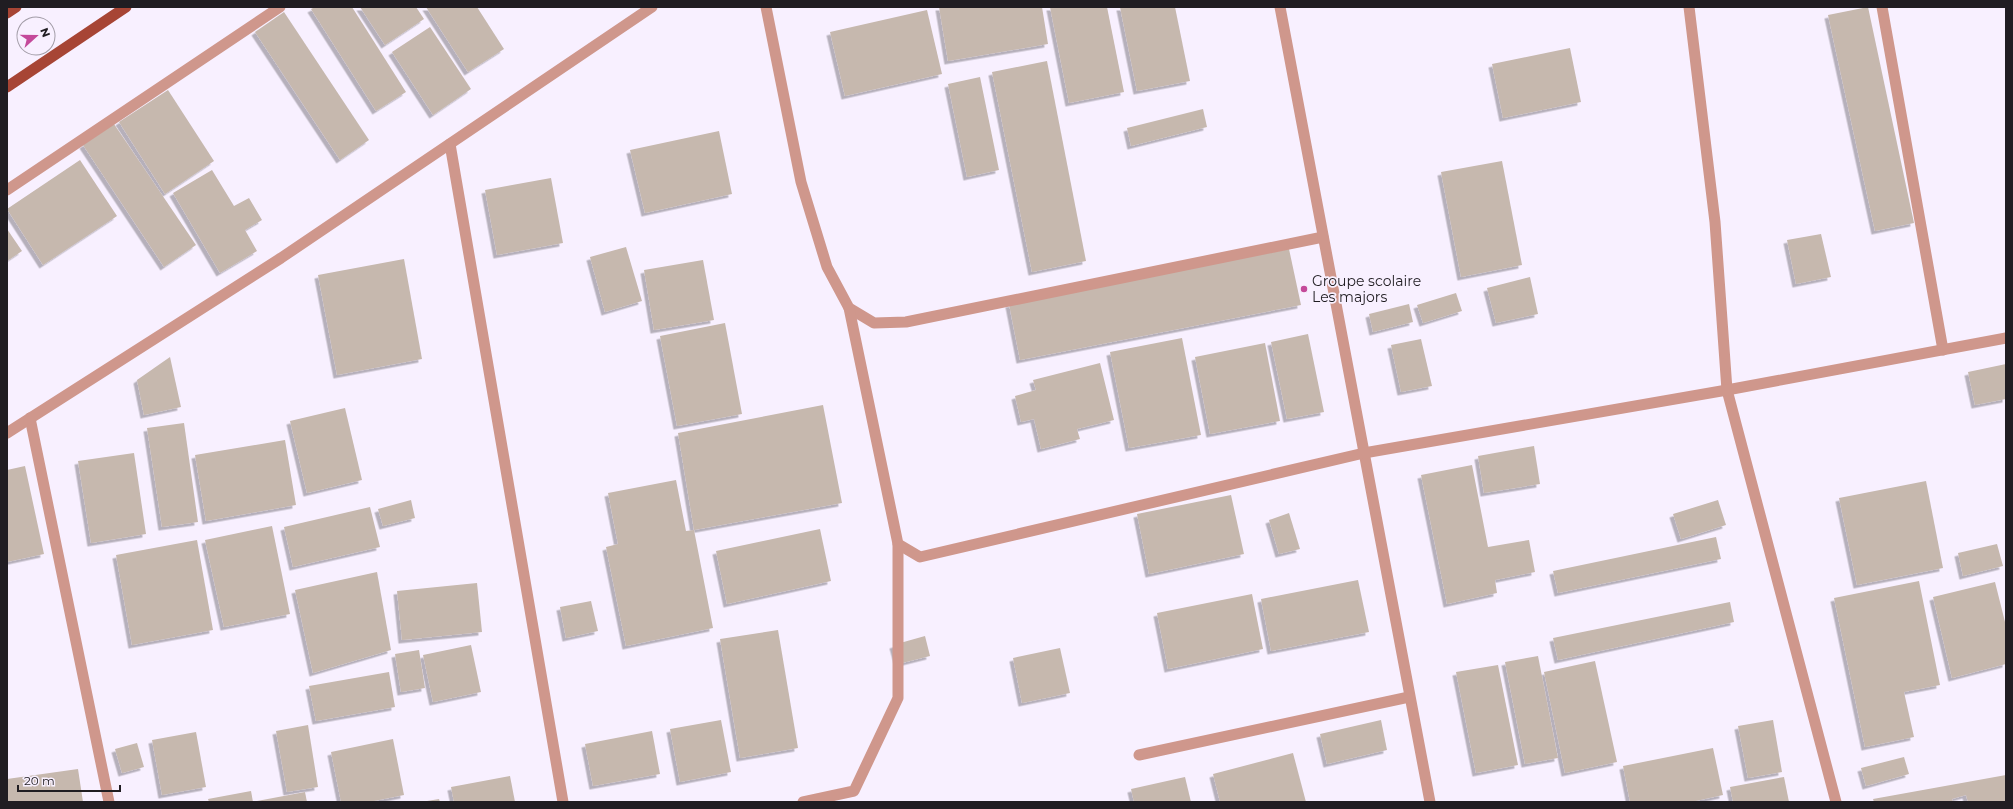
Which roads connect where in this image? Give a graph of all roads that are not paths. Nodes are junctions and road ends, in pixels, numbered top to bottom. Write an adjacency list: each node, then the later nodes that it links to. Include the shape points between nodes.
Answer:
1 (16, 7): 9 (main road)
2 (126, 7): 10 (main road)
3 (280, 7): 12 (street)
4 (652, 7): 11 (street)
5 (766, 7): 14 (street, via 801,182 827,267)
6 (1280, 7): 13 (street)
7 (1689, 7): 17 (street, via 1715,222)
8 (1882, 7): 16 (street)
9 (7, 13)
10 (7, 88)
11 (450, 144): 18 (street, via 281,258); 25 (street)
12 (7, 190)
13 (1323, 237): 14 (street, via 906,322 874,323); 20 (street)
14 (849, 308): 21 (street)
15 (2006, 338): 16 (street)
16 (1943, 350): 17 (street)
17 (1727, 390): 20 (street); 28 (street)
18 (30, 418): 19 (street); 24 (street)
19 (7, 433)
20 (1364, 453): 21 (street, via 920,557); 22 (street)
21 (898, 544): 26 (street, via 898,698 854,792)
22 (1409, 697): 23 (street); 27 (street)
23 (1139, 755)
24 (109, 802)
25 (563, 802)
26 (803, 802)
27 (1430, 802)
28 (1836, 802)

